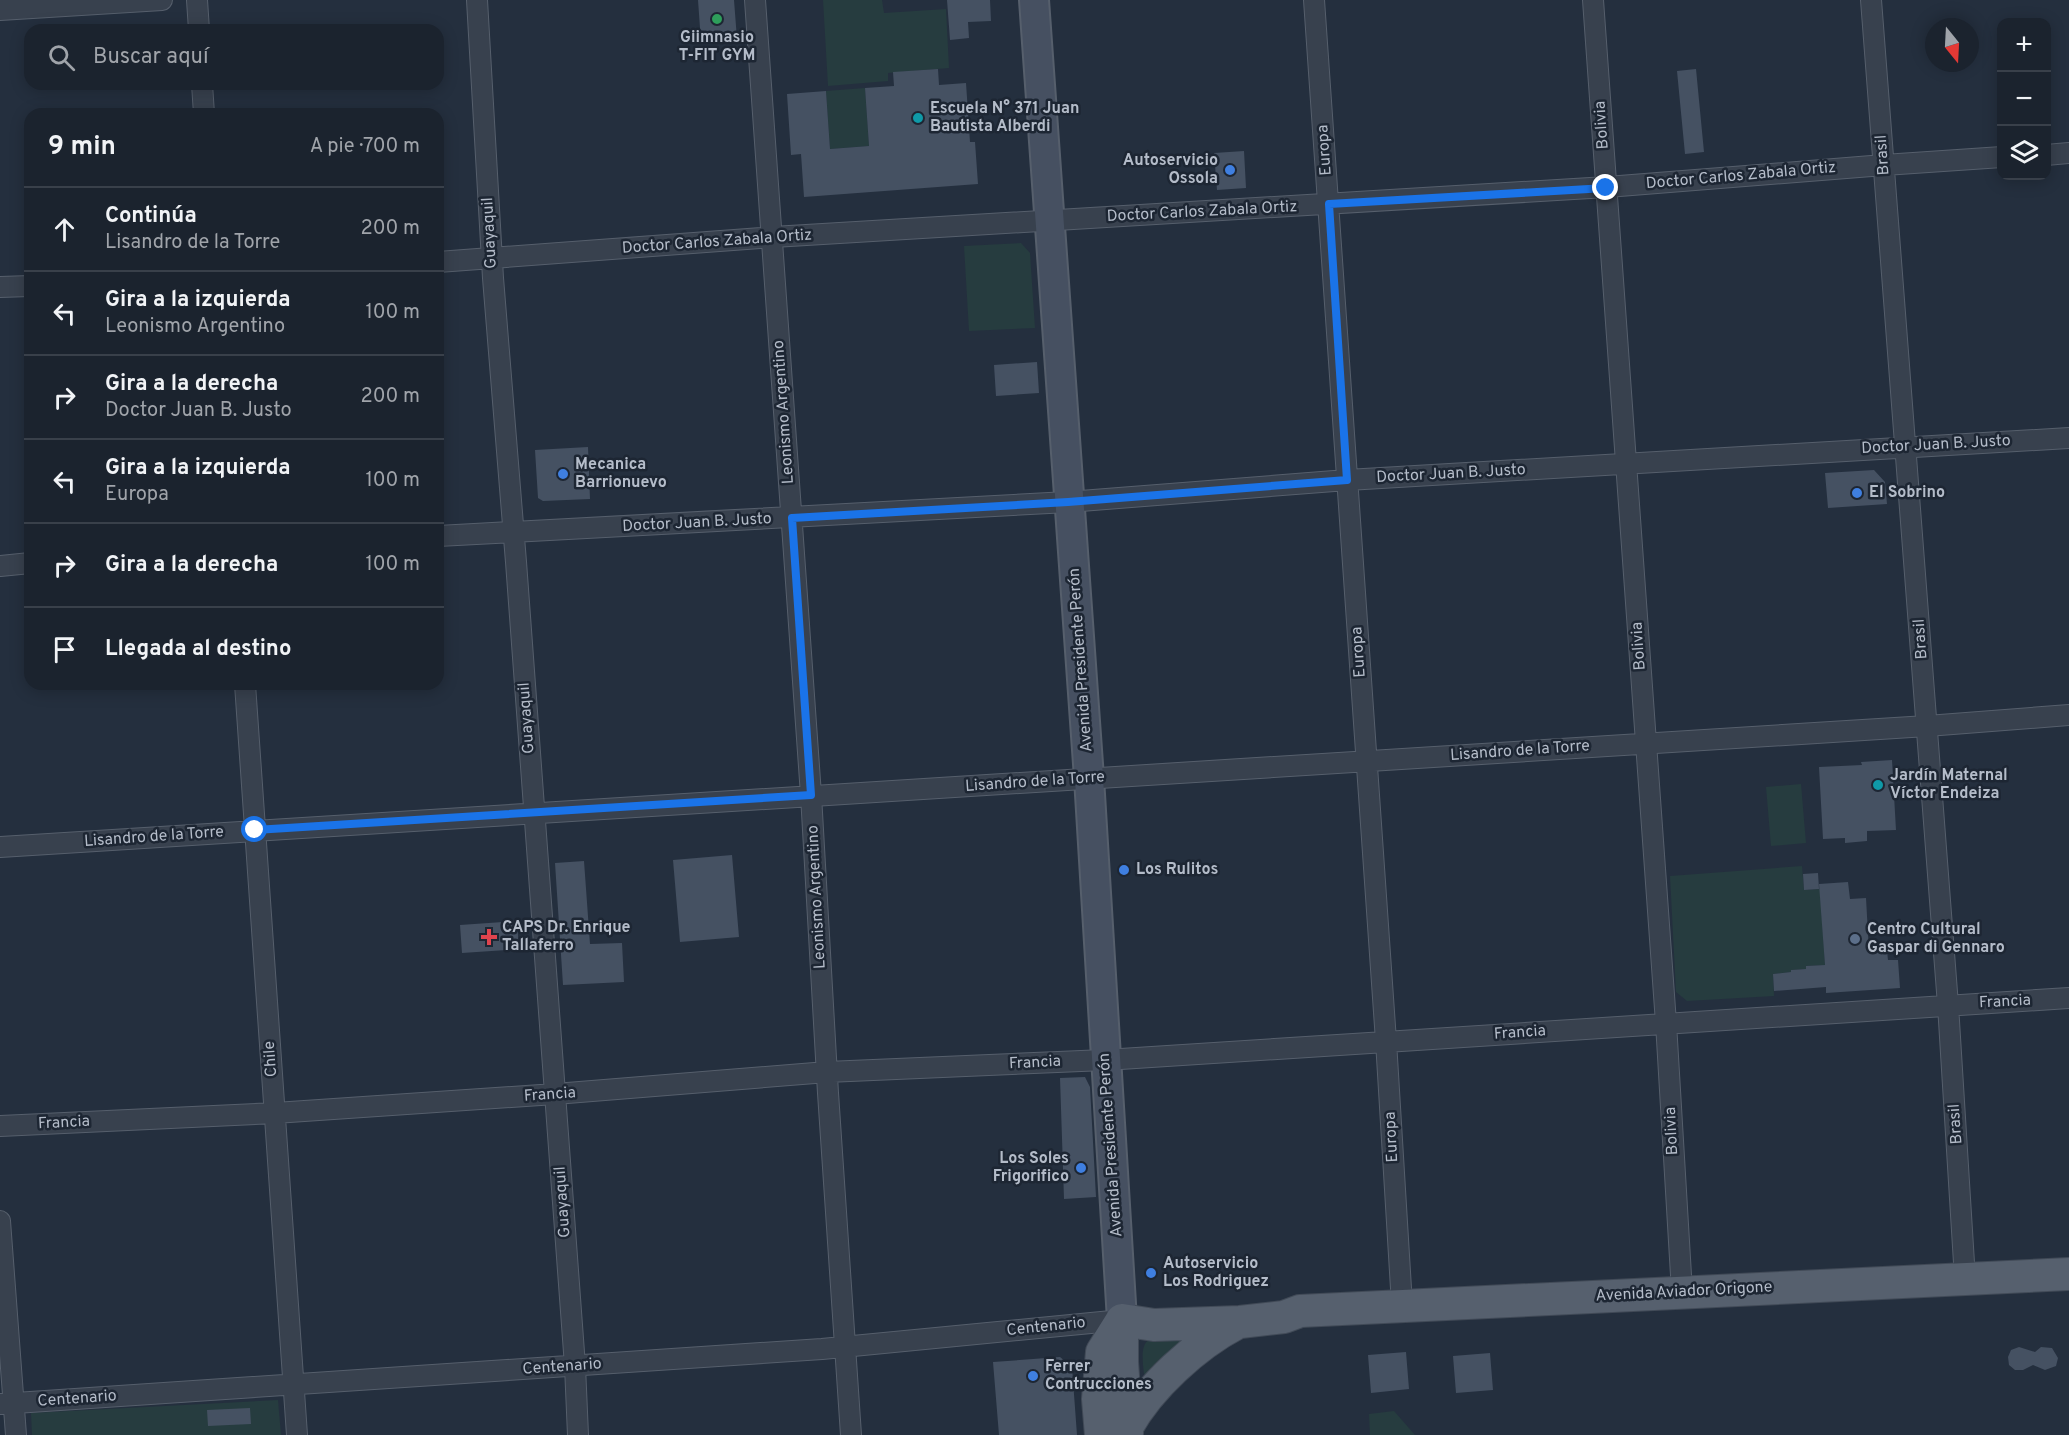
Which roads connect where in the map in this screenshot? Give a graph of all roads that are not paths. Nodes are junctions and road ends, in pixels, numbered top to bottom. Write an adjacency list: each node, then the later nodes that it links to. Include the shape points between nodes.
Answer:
1 (162, 0): 9 (street)
2 (197, 0): 10 (street)
3 (477, 0): 21 (street, Guayaquil)
4 (755, 0): 20 (street, Leonismo Argentino)
5 (1034, 0): 19 (main road, Avenida Presidente Perón)
6 (1314, 0): 18 (street, Europa)
7 (1593, 0): 17 (street, Bolivia)
8 (1871, 0): 16 (street, Brasil)
9 (0, 10)
10 (199, 24)
11 (202, 90): 12 (street)
12 (204, 108)
13 (2069, 153): 14 (street)
14 (2051, 155)
15 (1997, 157): 16 (street, Doctor Carlos Zabala Ortiz)
16 (1884, 165): 17 (street, Doctor Carlos Zabala Ortiz); 26 (street, Brasil)
17 (1606, 188): 18 (street, Doctor Carlos Zabala Ortiz); 27 (street, Bolivia)
18 (1329, 204): 19 (street, Doctor Carlos Zabala Ortiz); 28 (street, Europa)
19 (1049, 221): 20 (street, Doctor Carlos Zabala Ortiz); 29 (main road, Avenida Presidente Perón)
20 (772, 237): 21 (street, Doctor Carlos Zabala Ortiz); 30 (street, Leonismo Argentino)
21 (492, 258): 22 (street, Doctor Carlos Zabala Ortiz); 31 (street, Guayaquil)
22 (444, 262)
23 (24, 286): 24 (street)
24 (0, 287)
25 (2069, 438): 26 (street, Doctor Juan B. Justo)
26 (1906, 446): 27 (street, Doctor Juan B. Justo); 37 (street, Brasil)
27 (1626, 463): 28 (street, Doctor Juan B. Justo); 38 (street, Bolivia)
28 (1347, 480): 29 (street, Doctor Juan B. Justo); 39 (street, Europa)
29 (1068, 502): 30 (street, Doctor Juan B. Justo); 40 (main road, Avenida Presidente Perón)
30 (792, 518): 31 (street, Doctor Juan B. Justo); 41 (street, Leonismo Argentino)
31 (514, 531): 32 (street, Doctor Juan B. Justo); 42 (street, Guayaquil)
32 (444, 536)
33 (24, 564): 34 (street)
34 (0, 566)
35 (245, 690): 43 (street, Chile)
36 (2069, 715): 37 (street, Lisandro de la Torre)
37 (1927, 726): 38 (street, Lisandro de la Torre); 46 (street, Brasil)
38 (1646, 744): 39 (street, Lisandro de la Torre); 47 (street, Bolivia)
39 (1367, 761): 40 (street, Lisandro de la Torre); 48 (street, Europa)
40 (1089, 778): 41 (street, Lisandro de la Torre); 49 (main road, Avenida Presidente Perón)
41 (811, 795): 42 (street, Lisandro de la Torre); 50 (street, Leonismo Argentino)
42 (534, 813): 43 (street, Lisandro de la Torre); 51 (street, Guayaquil)
43 (255, 830): 44 (street, Lisandro de la Torre); 52 (street, Chile)
44 (0, 847)
45 (2069, 998): 46 (street, Francia)
46 (1948, 1005): 47 (street, Francia); 56 (street, Brasil)
47 (1666, 1023): 48 (street, Francia); 57 (street, Bolivia)
48 (1386, 1041): 49 (street, Francia); 58 (street, Europa)
49 (1105, 1059): 50 (street, Francia); 60 (main road, Avenida Presidente Perón)
50 (827, 1072): 51 (street, Francia); 62 (street, Leonismo Argentino)
51 (555, 1094): 52 (street, Francia); 63 (street, Guayaquil)
52 (275, 1113): 53 (street, Francia); 64 (street, Chile)
53 (0, 1126)
54 (0, 1221): 65 (street)
55 (2069, 1274): 56 (main road, Avenida Aviador Origone)
56 (1965, 1279): 57 (main road, Avenida Aviador Origone)
57 (1682, 1292): 58 (main road, Avenida Aviador Origone)
58 (1402, 1305): 59 (main road, Avenida Aviador Origone)
59 (1300, 1311): 60 (main road, Avenida Aviador Origone, via 1279,1304 1152,1311); 61 (main road, Avenida Aviador Origone, via 1284,1317)
60 (1122, 1320): 61 (main road, Avenida Aviador Origone, via 1154,1325); 62 (street, Centenario); 66 (main road, via 1102,1352 1098,1399)
61 (1240, 1322): 66 (main road, via 1204,1343 1151,1392)
62 (845, 1347): 63 (street, Centenario); 70 (street, Leonismo Argentino)
63 (575, 1366): 64 (street, Centenario); 69 (street, Guayaquil)
64 (294, 1383): 65 (street, Centenario); 68 (street, Chile)
65 (7, 1403): 67 (street)
66 (1118, 1432)
67 (16, 1435)
68 (297, 1435)
69 (578, 1435)
70 (851, 1435)

